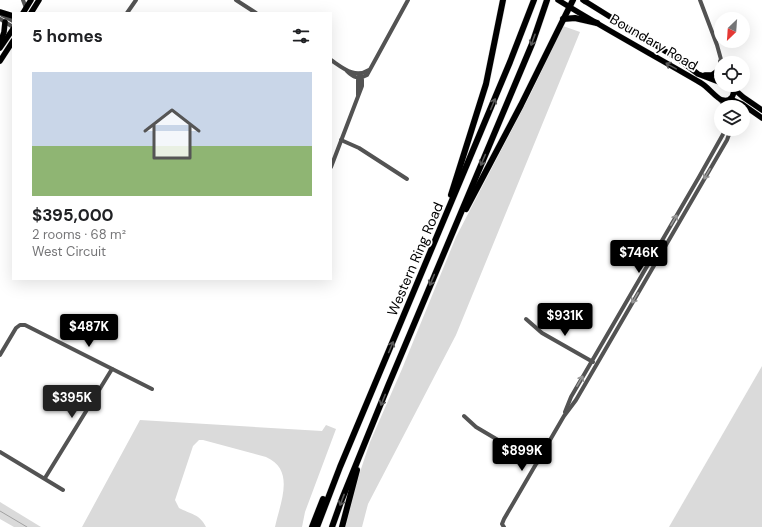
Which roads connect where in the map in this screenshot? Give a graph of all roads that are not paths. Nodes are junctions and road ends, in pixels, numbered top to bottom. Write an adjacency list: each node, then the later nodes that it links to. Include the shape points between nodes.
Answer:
1 (23, 0): 15 (street)
2 (31, 0): 15 (main road)
3 (39, 0): 16 (main road)
4 (136, 0): 17 (street)
5 (236, 0): 18 (street)
6 (408, 0): 35 (street, via 369,70)
7 (502, 0): 54 (highway, via 482,96)
8 (558, 0): 14 (main road, Boundary Road)
9 (573, 0): 14 (highway)
10 (584, 0): 33 (main road, Boundary Road)
11 (700, 0): 30 (street)
12 (533, 1): 54 (highway, Western Ring Road, one-way to 12)
13 (547, 2): 55 (highway, Western Ring Road, one-way to 55, via 532,44)
14 (569, 7): 21 (highway); 24 (main road, Boundary Road)
15 (24, 11)
16 (32, 12)
17 (128, 12)
18 (254, 12)
19 (0, 13): 20 (main road); 22 (street)
20 (12, 16)
21 (563, 19): 24 (highway, via 575,18); 55 (highway, via 521,105)
22 (12, 20)
23 (2, 21): 25 (street); 28 (main road, via 4,32)
24 (597, 23): 40 (main road, Boundary Road, one-way to 24, via 703,84)
25 (12, 27)
26 (12, 30): 29 (main road)
27 (12, 43): 31 (main road)
28 (0, 44)
29 (0, 48)
30 (720, 56)
31 (0, 61)
32 (332, 61): 35 (street)
33 (698, 74): 34 (main road); 36 (main road, Boundary Road)
34 (714, 74)
35 (360, 76): 49 (street, via 362,86)
36 (714, 80)
37 (716, 92): 40 (main road)
38 (734, 92): 41 (main road)
39 (738, 92): 45 (main road)
40 (716, 95): 42 (main road, Boundary Road)
41 (730, 99): 43 (main road)
42 (720, 100)
43 (724, 100)
44 (750, 110): 46 (main road)
45 (762, 110)
46 (762, 118)
47 (722, 136): 52 (street)
48 (728, 136): 53 (street, one-way to 53)
49 (342, 140): 50 (street); 51 (street)
50 (332, 165)
51 (408, 179)
52 (696, 183): 53 (street); 58 (street, one-way to 52)
53 (700, 185): 59 (street, one-way to 59)
54 (445, 218): 62 (highway, Western Ring Road, one-way to 54)
55 (447, 244): 65 (highway, Western Ring Road, one-way to 65)
56 (526, 319): 58 (street, via 542,333)
57 (0, 354): 60 (street, via 16,328 22,325 32,327)
58 (592, 361): 59 (street); 64 (street, one-way to 58, via 571,397)
59 (596, 364): 64 (street)
60 (112, 369): 61 (street); 68 (street)
61 (152, 389)
62 (361, 416): 70 (highway); 71 (highway, Western Ring Road)
63 (464, 416): 67 (street, via 476,428)
64 (564, 416): 67 (street)
65 (367, 438): 72 (highway, Western Ring Road, one-way to 72); 73 (highway)
66 (0, 452): 68 (street)
67 (536, 463): 74 (street, via 504,519)
68 (44, 478): 69 (street)
69 (63, 490)
70 (312, 527)
71 (317, 527)
72 (332, 527)
73 (342, 527)
74 (504, 527)

